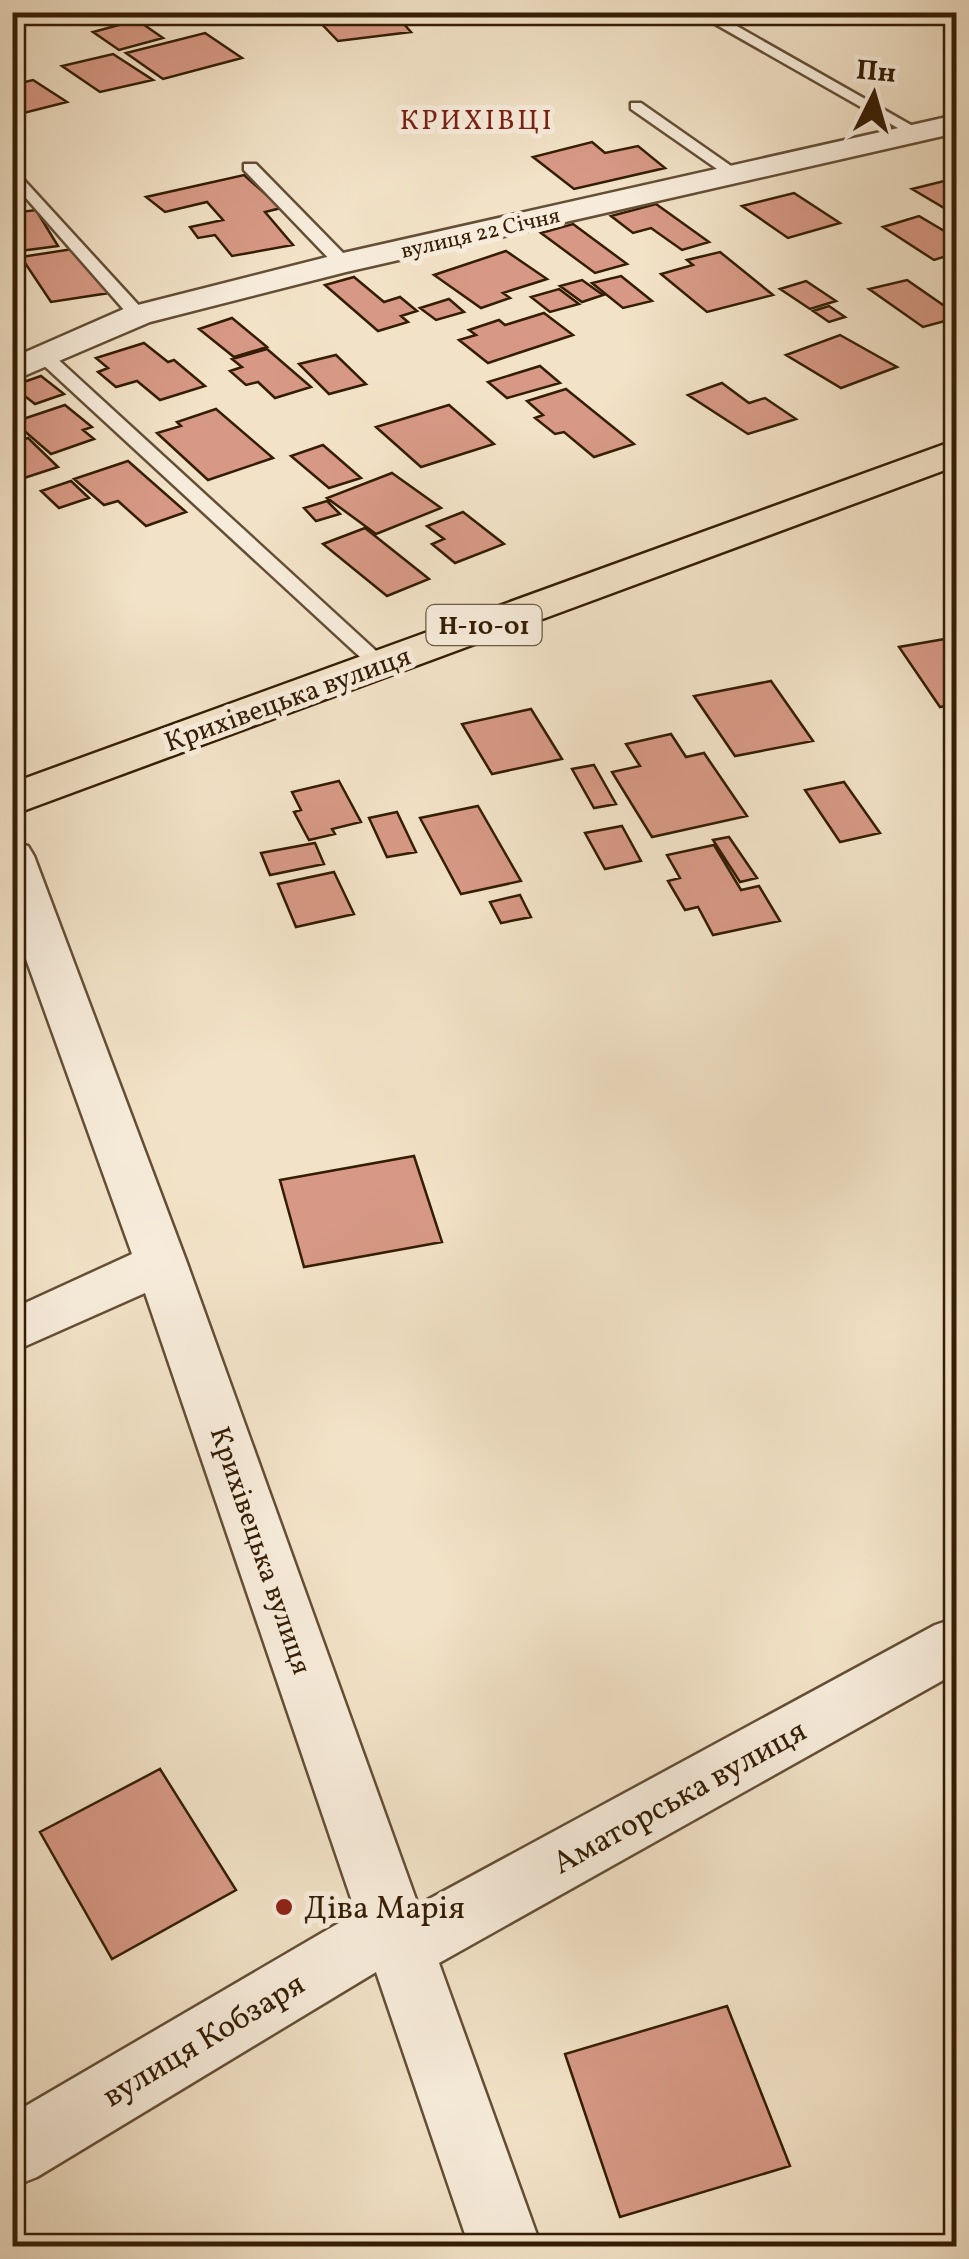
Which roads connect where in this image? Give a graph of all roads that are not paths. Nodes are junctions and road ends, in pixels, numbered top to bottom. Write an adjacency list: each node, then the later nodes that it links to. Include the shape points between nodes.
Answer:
1 (700, 12): 4 (lane)
2 (636, 106): 7 (lane)
3 (956, 124): 4 (street, вулиця 22 Січня)
4 (917, 133): 7 (street, вулиця 22 Січня)
5 (250, 167): 8 (lane)
6 (12, 172): 9 (lane)
7 (736, 175): 8 (street, вулиця 22 Січня)
8 (343, 263): 9 (street, вулиця 22 Січня)
9 (138, 315): 10 (street, вулиця 22 Січня)
10 (45, 356): 11 (street, вулиця 22 Січня); 13 (lane)
11 (12, 371)
12 (956, 452): 13 (main road, Крихівецька вулиця / Н-10-01)
13 (379, 664): 14 (main road, Крихівецька вулиця / Н-10-01)
14 (12, 800)
15 (12, 856): 16 (street, Крихівецька вулиця)
16 (161, 1264): 17 (street); 19 (street, Крихівецька вулиця)
17 (12, 1332)
18 (956, 1642): 19 (street, Аматорська вулиця)
19 (397, 1938): 20 (street, вулиця Кобзаря); 21 (street, Крихівецька вулиця)
20 (12, 2153)
21 (505, 2246)

